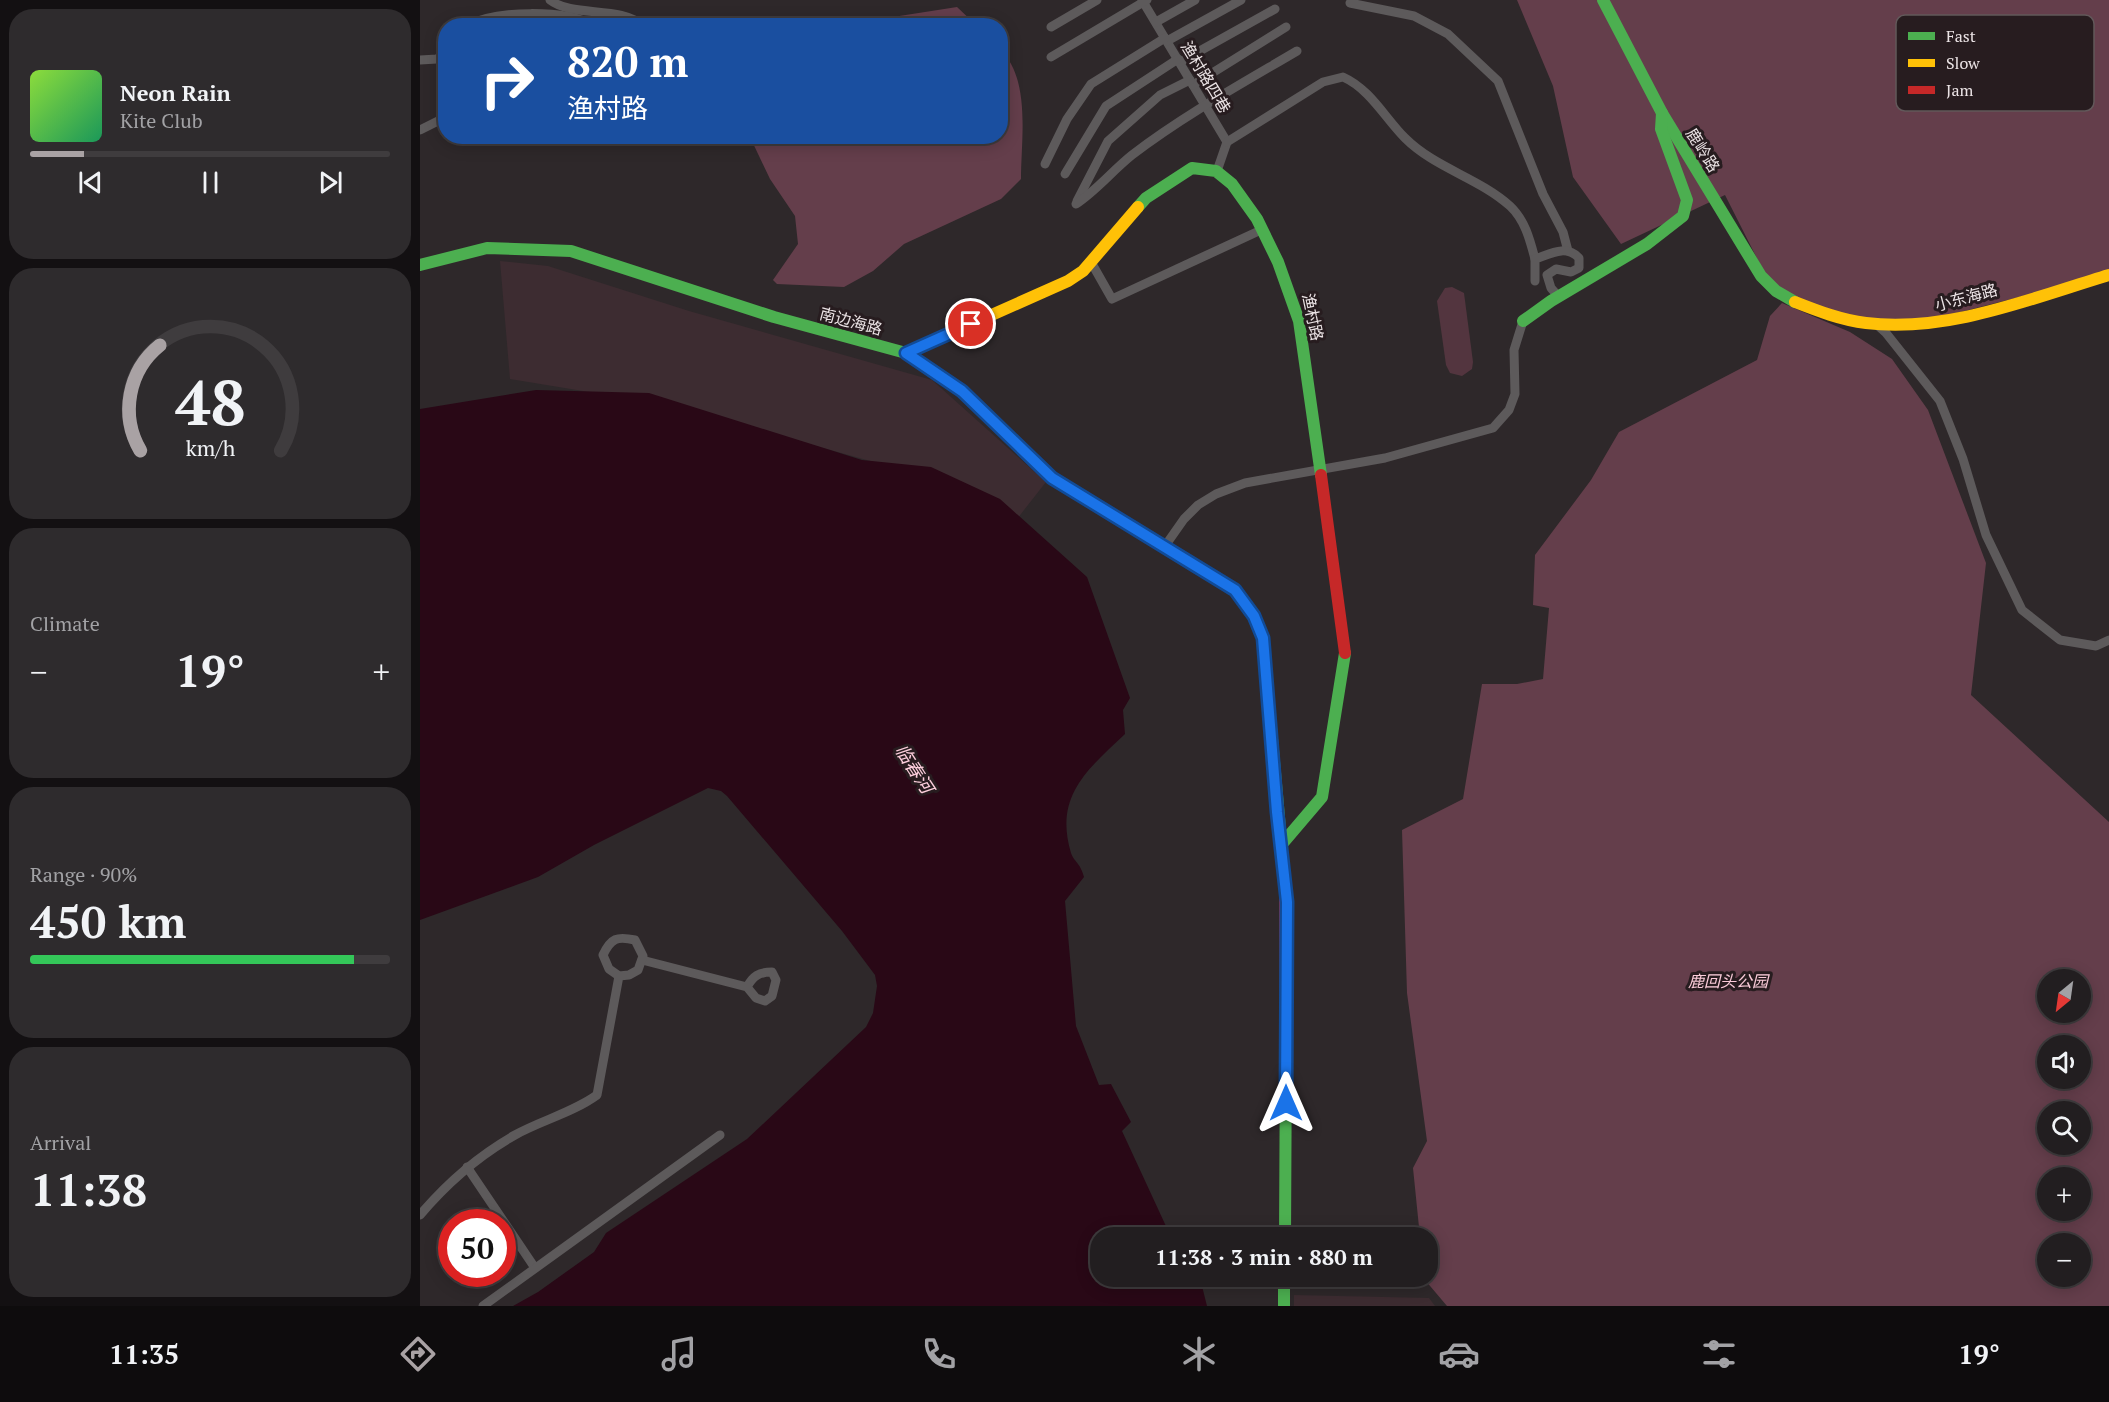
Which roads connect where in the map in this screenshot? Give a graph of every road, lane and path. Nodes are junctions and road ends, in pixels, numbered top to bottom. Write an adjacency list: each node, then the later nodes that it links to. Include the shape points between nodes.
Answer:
1 (550, 0): 11 (street)
2 (1097, 0): 13 (street)
3 (1195, 0): 12 (street)
4 (1241, 0): 15 (street)
5 (1603, 0): 23 (main road, 鹿岭路)
6 (1145, 1): 12 (street, 渔村路四巷); 17 (street)
7 (1350, 3): 31 (street, via 1414,16 1448,34 1498,81)
8 (1275, 9): 20 (street)
9 (495, 18): 10 (street, via 541,13)
10 (581, 18)
11 (635, 18)
12 (1156, 22): 15 (street, 渔村路四巷)
13 (1051, 27)
14 (1286, 27): 21 (street)
15 (1166, 40): 20 (street, 渔村路四巷); 27 (street, via 1090,84)
16 (1297, 51): 22 (street)
17 (1051, 57)
18 (438, 59): 19 (street)
19 (420, 60)
20 (1179, 61): 21 (street, 渔村路四巷); 29 (street, via 1106,106)
21 (1192, 82): 22 (street, 渔村路四巷); 22 (street, via 1160,95 1123,124 1108,141 1076,204 1131,156)
22 (1206, 105): 26 (street, 渔村路四巷)
23 (1662, 113): 37 (main road, via 1661,129 1687,200 1683,216 1647,244); 38 (main road, 鹿岭路, via 1761,276)
24 (438, 121): 25 (street)
25 (420, 130)
26 (1227, 142): 28 (street); 32 (street, via 1323,82 1343,77 1364,89 1406,139 1429,158 1511,207 1528,232)
27 (1045, 164)
28 (1217, 171): 30 (main road, 渔村路, via 1239,190); 33 (main road, via 1192,168 1146,198)
29 (1065, 174)
30 (1261, 230): 33 (street, via 1112,299); 42 (main road, 渔村路, via 1292,291)
31 (1569, 251): 32 (street, via 1557,250); 37 (street, via 1579,258 1579,268 1571,272 1556,269 1547,275)
32 (1535, 259): 36 (street)
33 (1091, 262): 41 (main road, via 1068,281)
34 (420, 266): 41 (main road, 南边海路, via 487,248 571,251 774,317)
35 (2109, 275): 40 (main road, 小东海路, via 1935,323)
36 (1535, 281)
37 (1558, 296): 39 (main road)
38 (1795, 302): 40 (main road, 小东海路, via 1838,317)
39 (1523, 321): 42 (street, via 1514,350 1515,394 1509,410 1492,429)
40 (1876, 324): 44 (street, via 1940,401 1986,535 2022,610 2060,640 2096,646)
41 (906, 353): 43 (main road, 南边海路, via 962,391 1052,478)
42 (1322, 471): 43 (street, via 1245,483 1216,494 1184,519); 45 (main road, 渔村路, via 1346,657 1322,797)
43 (1165, 546): 45 (main road, 南边海路, via 1235,590 1254,616 1263,638)
44 (2109, 640)
45 (1282, 844): 52 (main road, 南边海路, via 1287,902)
46 (642, 960): 47 (street, via 638,970); 47 (street, via 635,940 621,936 613,939 603,955 604,962); 48 (street)
47 (619, 976): 50 (street, via 597,1095 515,1135)
48 (747, 987)
49 (720, 1135): 53 (street)
50 (467, 1167): 51 (street); 53 (street)
51 (420, 1215)
52 (1285, 1227)
53 (535, 1268): 55 (street)
54 (1284, 1287): 56 (main road)
55 (483, 1306)
56 (1284, 1306)

